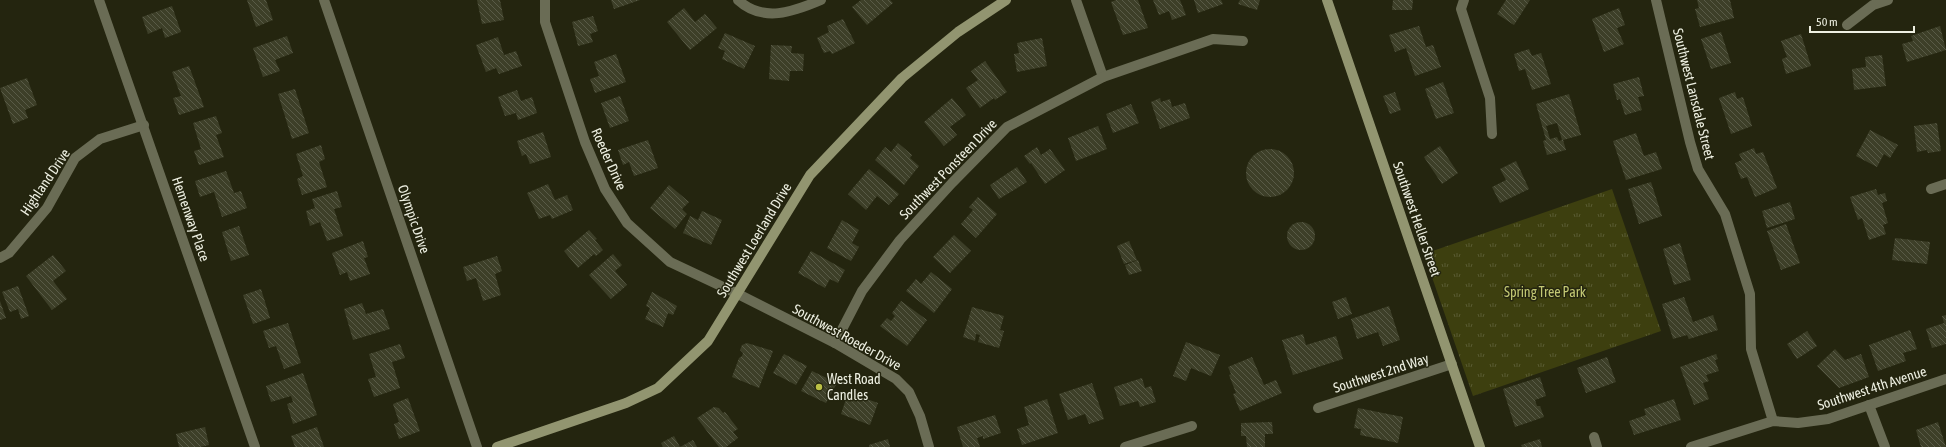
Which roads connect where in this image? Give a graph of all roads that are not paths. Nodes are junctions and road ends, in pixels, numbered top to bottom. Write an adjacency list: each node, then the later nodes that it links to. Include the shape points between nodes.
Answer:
1 (99, 0): 15 (street, Hemenway Place)
2 (324, 0): 30 (street, Olympic Drive)
3 (545, 0): 20 (street, Roeder Drive, via 544,22 604,189 627,223 670,262)
4 (738, 0): 5 (street, via 766,14 795,11)
5 (821, 0)
6 (1006, 0): 20 (street, Southwest Loerland Drive, via 958,32 902,78 810,175)
7 (1076, 0): 14 (street)
8 (1327, 0): 22 (street, Southwest Heller Street)
9 (1464, 0): 16 (street, via 1461,10 1490,98)
10 (1656, 0): 26 (street, Southwest Lansdale Street, via 1698,169 1725,214 1750,294 1751,349)
11 (1888, 0): 12 (street, via 1873,5)
12 (1847, 25)
13 (1243, 41): 14 (street, Southwest Ponsteen Drive, via 1213,38)
14 (1103, 77): 21 (street, Southwest Ponsteen Drive, via 1007,127 900,240 862,291)
15 (144, 125): 19 (street, Highland Drive, via 100,139 75,158 47,208 9,253); 29 (street, Hemenway Place)
16 (1492, 134)
17 (1946, 184): 18 (street)
18 (1931, 189)
19 (0, 258)
20 (738, 294): 21 (street, Southwest Roeder Drive); 31 (street, Southwest Loerland Drive, via 708,341 658,388 626,403)
21 (836, 343): 32 (street, Southwest Roeder Drive, via 896,379 909,392 920,416)
22 (1452, 364): 25 (street, Southwest 2nd Way); 34 (street, Southwest Heller Street)
23 (1946, 379): 24 (street, Southwest 4th Avenue)
24 (1870, 405): 26 (street, Southwest 4th Avenue, via 1828,418 1798,423); 37 (street)
25 (1318, 408)
26 (1773, 421): 36 (street, Southwest 4th Avenue)
27 (1192, 426): 33 (street)
28 (1594, 437): 35 (street)
29 (255, 447)
30 (477, 447)
31 (497, 447)
32 (929, 447)
33 (1125, 447)
34 (1480, 447)
35 (1598, 447)
36 (1691, 447)
37 (1885, 447)

